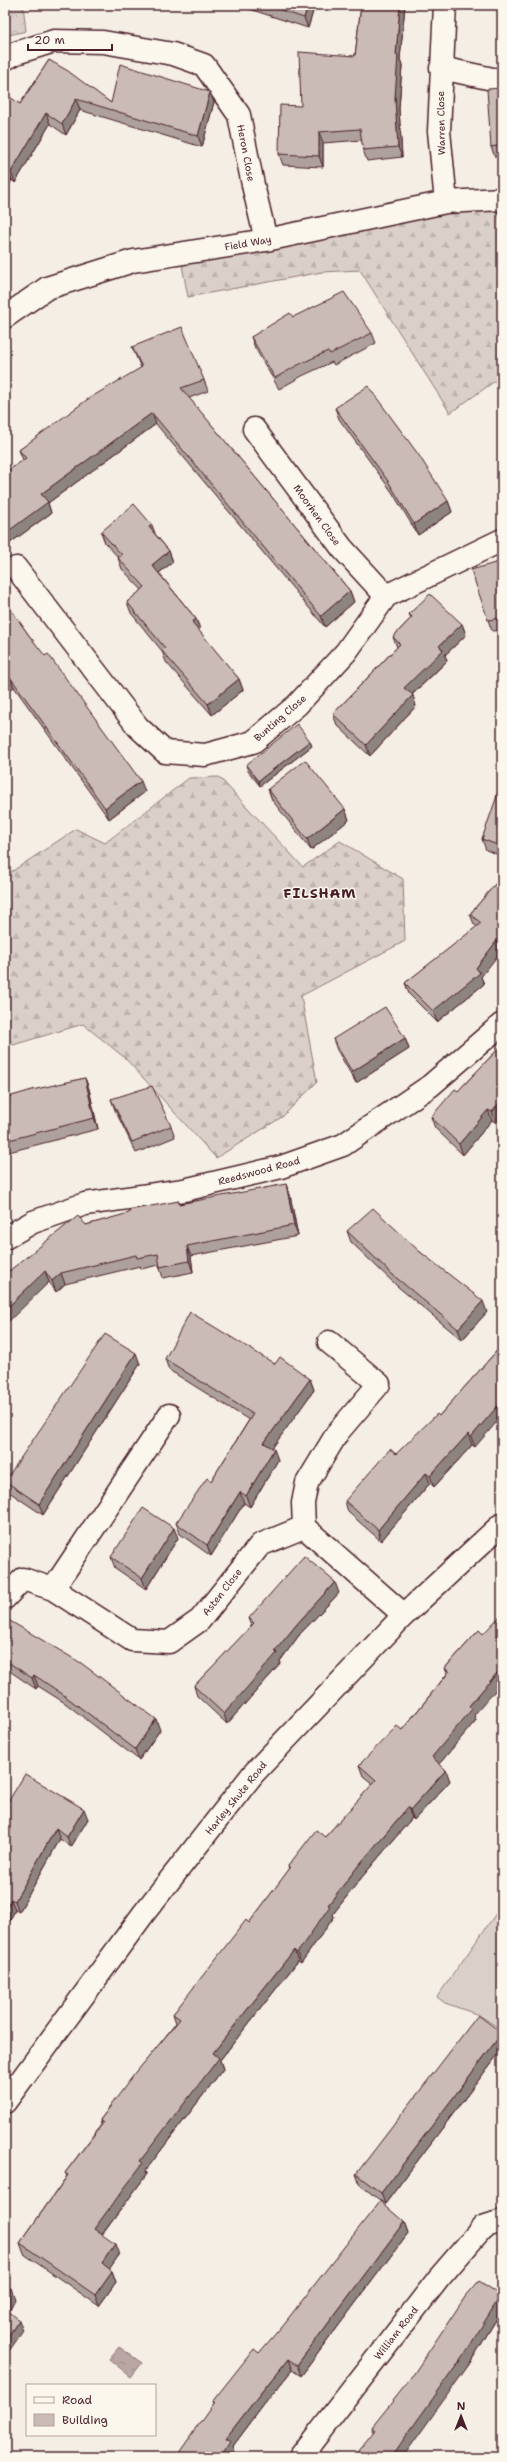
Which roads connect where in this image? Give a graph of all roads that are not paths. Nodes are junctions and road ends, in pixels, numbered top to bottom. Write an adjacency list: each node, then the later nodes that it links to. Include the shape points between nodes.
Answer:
1 (445, 5): 3 (street, Warren Close)
2 (5, 60): 7 (street, Heron Close, via 16,53 54,41 103,42 173,54 204,65 225,91 239,115 252,185)
3 (441, 68): 4 (street); 6 (street, Warren Close, via 439,131)
4 (502, 81)
5 (502, 199): 6 (street, Field Way)
6 (446, 202): 7 (street, Field Way)
7 (266, 240): 8 (street, Field Way, via 133,261 47,288)
8 (5, 317)
9 (254, 429): 12 (street, Moorhen Close, via 342,548)
10 (502, 540): 12 (street, Bunting Close)
11 (16, 568): 12 (street, Bunting Close, via 138,727 165,752 205,755 253,742 297,705 346,652)
12 (386, 596)
13 (502, 1024): 14 (street, Reedswood Road, via 430,1086 343,1145 281,1167 184,1190 85,1204 32,1222)
14 (5, 1238)
15 (329, 1342): 18 (street, via 379,1384 338,1432 307,1483 303,1503)
16 (169, 1416): 19 (street)
17 (502, 1524): 21 (street, Harley Shute Road)
18 (304, 1527): 19 (street, Asten Close, via 260,1546 200,1620 169,1642 132,1640); 21 (street)
19 (53, 1589): 20 (street, Asten Close, via 23,1580)
20 (5, 1598)
21 (404, 1615): 22 (street, Harley Shute Road, via 253,1774 144,1913)
22 (5, 2102)
23 (502, 2221): 24 (street, William Road, via 483,2227 439,2278)
24 (300, 2457)

